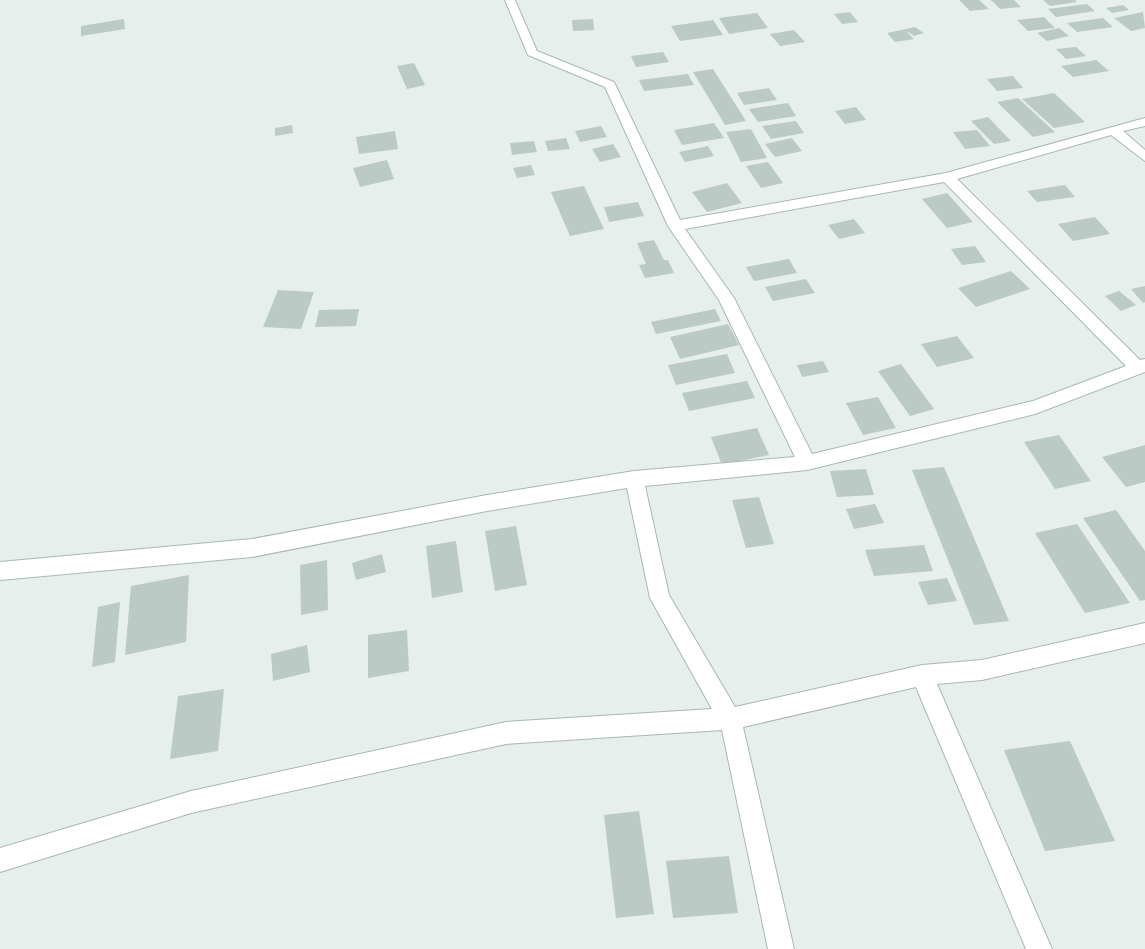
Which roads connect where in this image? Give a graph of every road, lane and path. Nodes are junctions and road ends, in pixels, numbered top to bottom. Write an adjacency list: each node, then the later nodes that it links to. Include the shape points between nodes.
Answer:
1 (510, 0): 6 (street, via 532,53 610,85)
2 (1145, 122): 3 (street)
3 (1113, 130): 4 (street); 5 (street)
4 (1145, 156)
5 (947, 177): 6 (street); 7 (street)
6 (675, 226): 8 (street, via 726,298)
7 (1142, 366): 8 (street, via 1035,407)
8 (807, 463): 9 (street)
9 (634, 479): 10 (street, via 252,548); 13 (street, via 660,598)
10 (0, 571)
11 (1145, 633): 12 (street, via 982,670)
12 (922, 675): 13 (street); 16 (street)
13 (730, 719): 14 (street, via 506,734 190,802); 15 (street)
14 (0, 860)
15 (781, 949)
16 (1040, 949)

